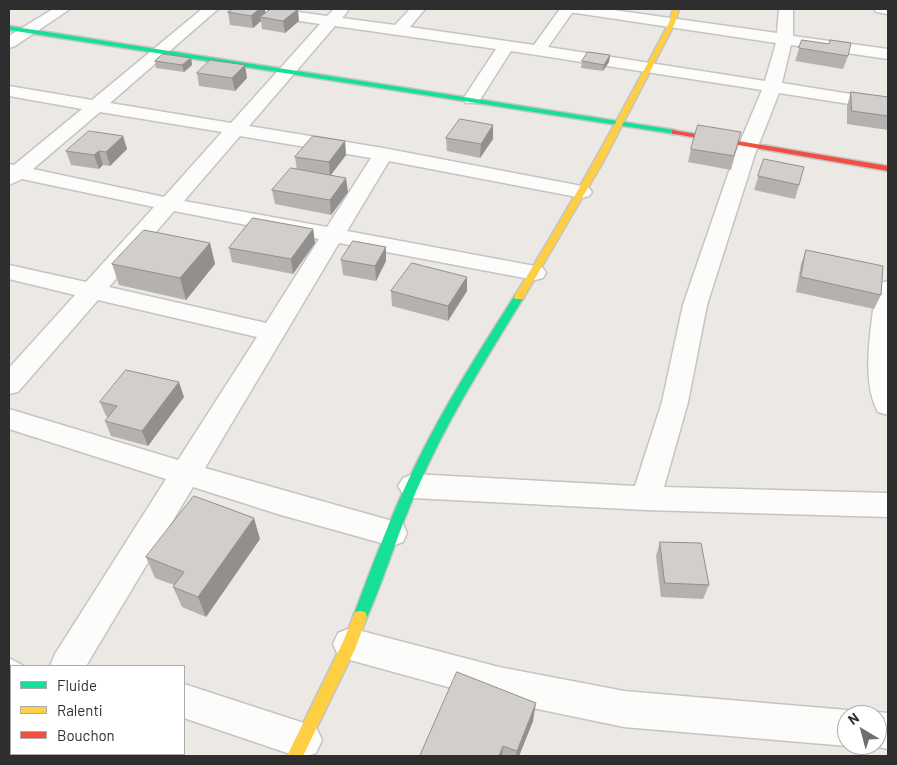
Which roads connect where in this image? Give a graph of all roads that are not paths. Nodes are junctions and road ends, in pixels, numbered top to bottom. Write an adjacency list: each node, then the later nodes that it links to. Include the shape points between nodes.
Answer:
1 (63, 9): 14 (street)
2 (211, 9): 20 (street)
3 (246, 9): 12 (street)
4 (343, 9): 12 (street)
5 (418, 9): 15 (street)
6 (567, 9): 19 (street)
7 (576, 9): 11 (street)
8 (786, 9): 16 (street)
9 (881, 9): 10 (street)
10 (888, 10)
11 (674, 16): 16 (street); 22 (street)
12 (331, 21): 15 (street); 23 (street)
13 (9, 28): 14 (street)
14 (30, 30): 17 (street); 20 (street)
15 (399, 30): 18 (street)
16 (785, 40): 21 (street); 24 (street)
17 (9, 43)
18 (506, 46): 19 (street); 26 (street)
19 (538, 50): 22 (street)
20 (159, 51): 23 (street); 27 (street)
21 (888, 54)
22 (650, 68): 24 (street); 29 (street)
23 (287, 70): 26 (street); 30 (street)
24 (772, 88): 28 (street); 31 (street)
25 (9, 91): 27 (street)
26 (472, 100): 29 (street)
27 (97, 105): 30 (street); 34 (street)
28 (888, 105)
29 (621, 123): 31 (street); 35 (street)
30 (234, 129): 32 (street); 36 (street)
31 (750, 146): 33 (street); 48 (street, via 695,305 675,402)
32 (383, 154): 35 (street); 37 (street)
33 (888, 169)
34 (12, 174): 36 (street)
35 (582, 192): 39 (street)
36 (168, 204): 37 (street); 41 (street)
37 (334, 235): 39 (street); 42 (street)
38 (9, 272): 41 (street)
39 (535, 273): 47 (street, via 463,387)
40 (888, 288): 44 (street, via 882,352 884,392)
41 (90, 291): 42 (street); 43 (street)
42 (274, 333): 46 (street)
43 (9, 384)
44 (888, 405)
45 (9, 419): 46 (street)
46 (186, 474): 50 (street); 52 (street)
47 (413, 486): 48 (street); 50 (street)
48 (646, 498): 49 (street)
49 (888, 505)
50 (392, 533): 51 (street)
51 (350, 644): 54 (street, via 499,684 624,709); 55 (street)
52 (72, 665)
53 (185, 701): 55 (street)
54 (837, 727)
55 (299, 748)

